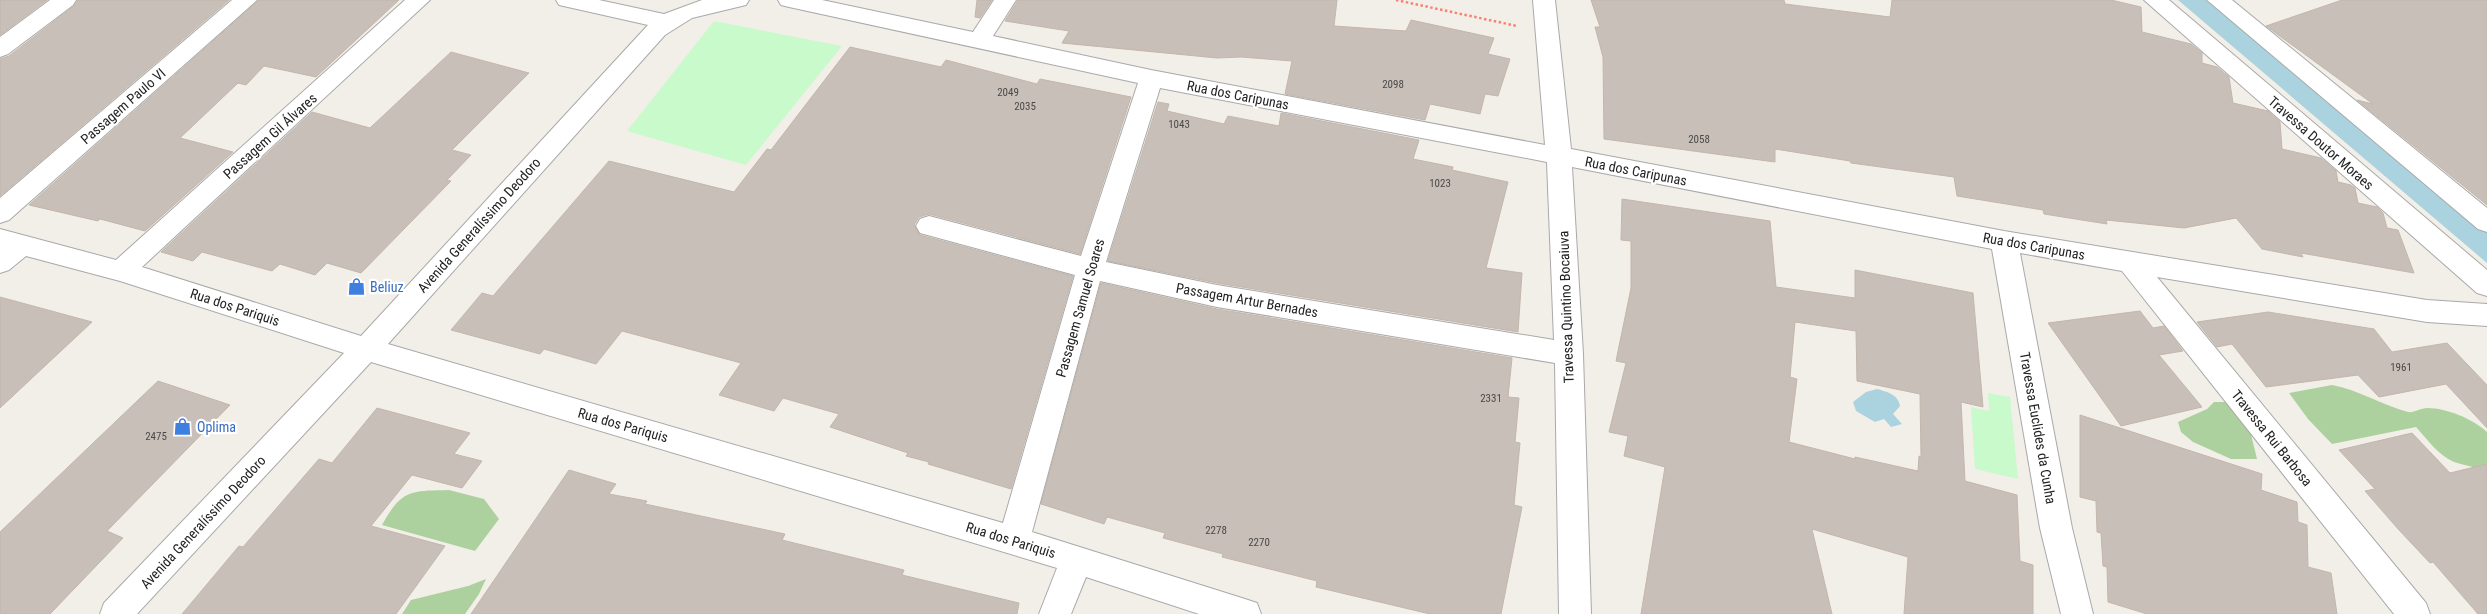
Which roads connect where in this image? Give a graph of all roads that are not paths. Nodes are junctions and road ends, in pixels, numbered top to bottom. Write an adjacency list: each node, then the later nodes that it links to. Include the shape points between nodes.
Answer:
1 (65, 0): 13 (street)
2 (246, 0): 16 (street, Passagem Paulo VI)
3 (419, 0): 23 (street, Passagem Gil Álvares)
4 (568, 0): 11 (street)
5 (738, 0): 11 (street, Avenida Generalíssimo Deodoro, via 715,4)
6 (789, 0): 12 (street, Rua dos Caripunas)
7 (1004, 0): 12 (street)
8 (1544, 0): 15 (street, Travessa Quintino Bocaiuva)
9 (2155, 0): 24 (street, Travessa Doutor Moraes)
10 (2218, 0): 17 (street)
11 (666, 22): 26 (street, Avenida Generalíssimo Deodoro)
12 (979, 41): 14 (street, Rua dos Caripunas)
13 (0, 49)
14 (1151, 78): 15 (street, Rua dos Caripunas); 22 (street, Passagem Samuel Soares)
15 (1559, 156): 19 (street, Rua dos Caripunas); 27 (street, Travessa Quintino Bocaiuva)
16 (0, 213)
17 (2487, 222)
18 (929, 226): 22 (street, Passagem Artur Bernades)
19 (2004, 241): 21 (street, Rua dos Caripunas); 34 (street, Travessa Euclides da Cunha, via 2056,528)
20 (7, 249): 23 (street, Rua dos Pariquis)
21 (2130, 262): 25 (street, Rua dos Caripunas, via 2427,311); 35 (street, Travessa Rui Barbosa)
22 (1090, 269): 27 (street, Passagem Artur Bernades, via 1217,296); 28 (street, Passagem Samuel Soares)
23 (121, 271): 26 (street, Rua dos Pariquis)
24 (2487, 286)
25 (2487, 316)
26 (366, 349): 28 (street, Rua dos Pariquis); 30 (street, Avenida Generalíssimo Deodoro)
27 (1569, 354): 33 (street, Travessa Quintino Bocaiuva)
28 (1014, 540): 29 (street, Rua dos Pariquis)
29 (1076, 561): 31 (street); 32 (street, Rua dos Pariquis)
30 (116, 614)
31 (1055, 614)
32 (1245, 614)
33 (1575, 614)
34 (2077, 614)
35 (2414, 614)

